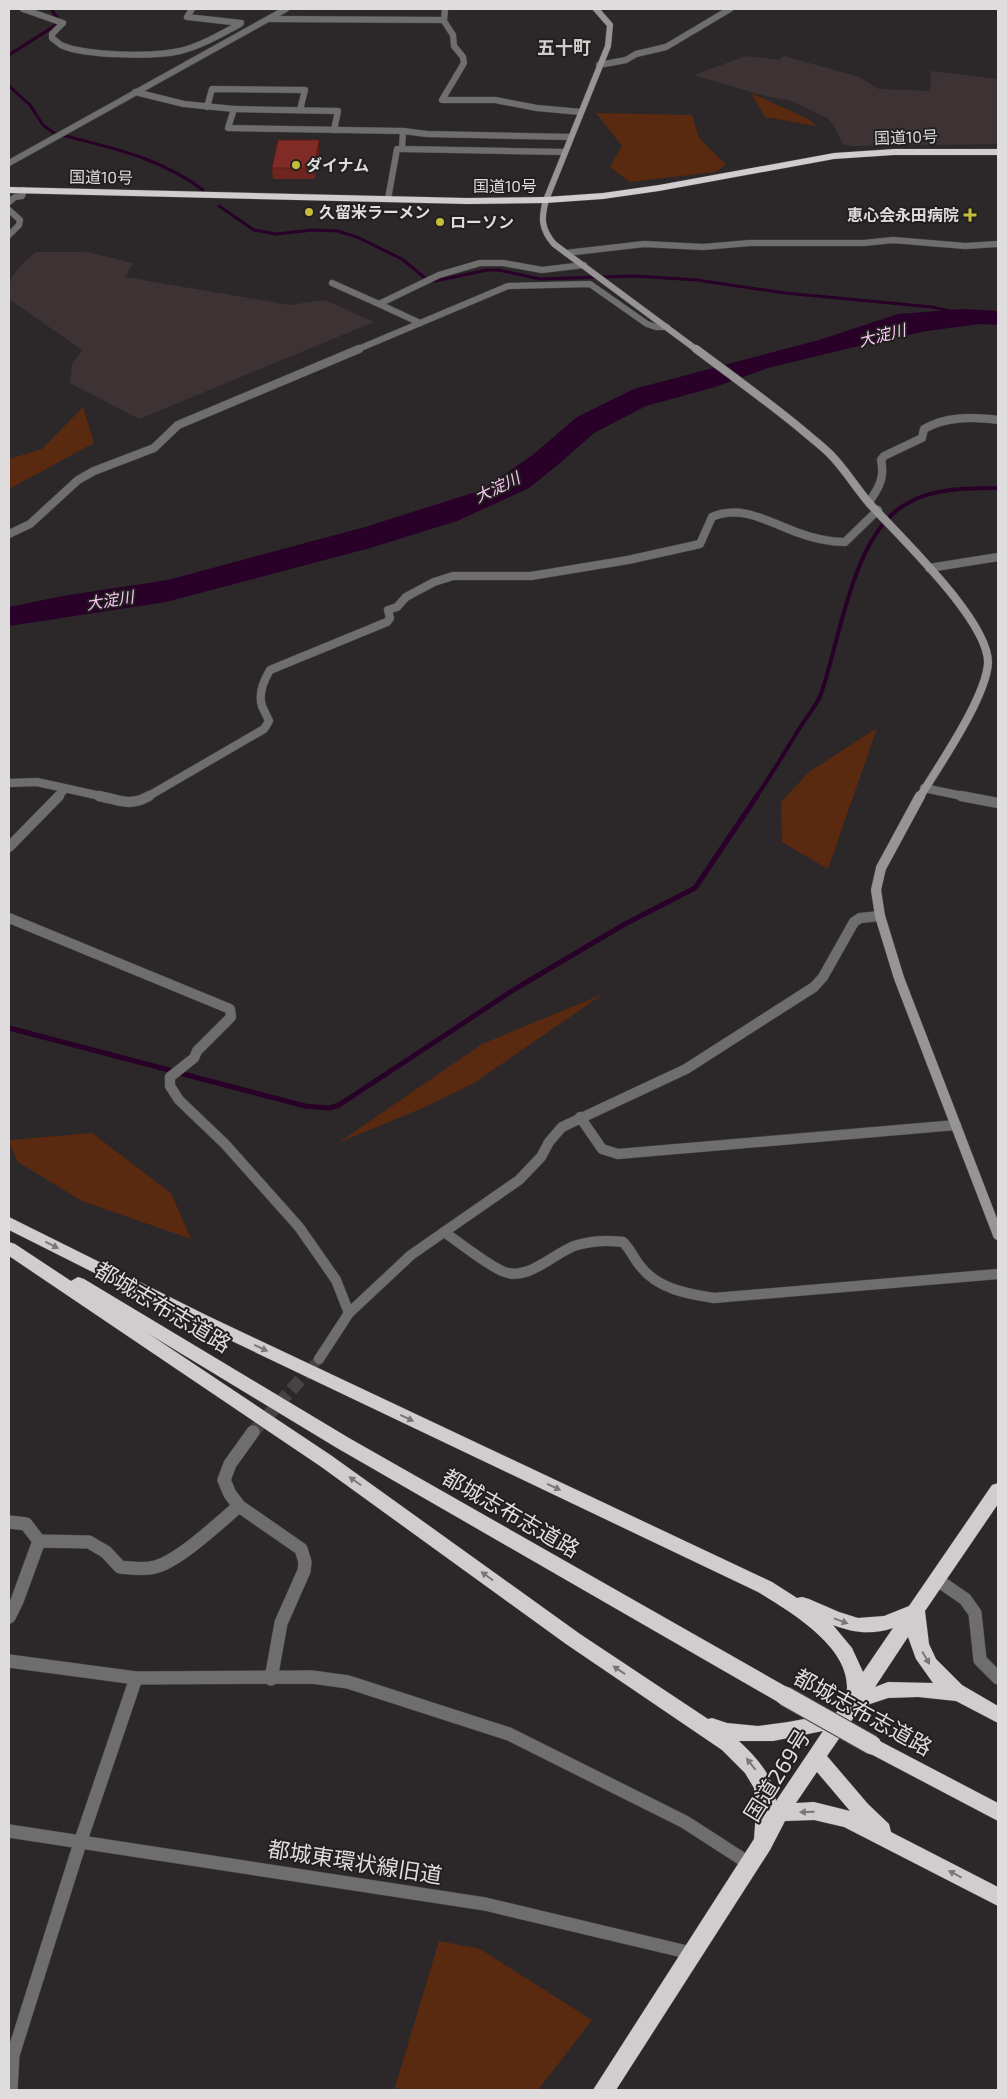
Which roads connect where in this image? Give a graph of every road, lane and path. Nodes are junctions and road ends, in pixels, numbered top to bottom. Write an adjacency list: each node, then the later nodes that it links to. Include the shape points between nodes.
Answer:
1 (22, 9): 9 (street, via 63,24 52,34 60,45 115,53 162,53 190,48)
2 (192, 9): 9 (street, via 187,17)
3 (286, 9): 7 (street)
4 (445, 9): 8 (street)
5 (596, 9): 10 (street, via 610,25 608,46)
6 (730, 9): 10 (street, via 666,46)
7 (266, 20): 8 (street); 9 (street); 11 (street)
8 (442, 20): 15 (street, via 452,33 454,46 464,63 442,100 495,100)
9 (240, 24)
10 (600, 66): 15 (street)
11 (134, 92): 12 (street); 22 (street)
12 (207, 107): 13 (street); 14 (street, via 212,89 305,90)
13 (234, 109): 14 (street); 16 (street, via 228,128)
14 (300, 110): 16 (street, via 338,110)
15 (581, 112): 18 (street)
16 (334, 130): 17 (street)
17 (403, 131): 18 (street); 19 (street)
18 (571, 137): 20 (street)
19 (402, 149): 20 (street); 25 (street, via 397,149)
20 (565, 152): 26 (street)
21 (998, 152): 26 (highway, 国道10号, via 834,156 659,188)
22 (9, 163)
23 (9, 190): 24 (highway, 国道10号)
24 (24, 190): 25 (highway, 国道10号); 27 (street, via 22,196)
25 (388, 199): 26 (highway, 国道10号)
26 (546, 200): 31 (street, via 541,223 543,230)
27 (9, 202)
28 (9, 210): 29 (street, via 20,220)
29 (9, 235)
30 (998, 244): 31 (street, via 964,246 893,240 703,247 644,244)
31 (566, 253): 32 (street)
32 (585, 266): 34 (street, via 542,270 502,263 480,264 439,275); 36 (street)
33 (332, 283): 34 (street)
34 (379, 304): 35 (street)
35 (420, 323): 36 (street, via 508,286 581,282 596,286 647,324 656,328); 40 (street, via 178,424 154,448 84,476 30,524)
36 (667, 327): 38 (street, via 830,454)
37 (998, 420): 38 (street, via 932,422 924,428 922,438 884,456 881,460 885,473)
38 (869, 502): 39 (street)
39 (880, 513): 42 (street); 45 (street, via 846,542 808,537 752,515 726,512 712,517 700,544 531,576 461,575 434,582 388,610 388,622 270,670 262,692 262,706 269,721 264,728 155,793 138,802 129,802)
40 (9, 534)
41 (998, 557): 42 (street)
42 (929, 568): 44 (street, via 977,627 988,661 978,698)
43 (9, 783): 45 (street, via 37,782)
44 (924, 788): 46 (street); 48 (street, via 881,868 876,890)
45 (65, 789): 47 (street)
46 (998, 803)
47 (9, 847)
48 (880, 916): 50 (street, via 860,918 854,922 814,987 686,1070); 51 (street, via 899,978)
49 (9, 918): 58 (street, via 230,1008 231,1017 197,1050 194,1058 170,1076 170,1086 179,1100 226,1144 299,1227 336,1280)
50 (580, 1117): 51 (street, via 602,1149 618,1154); 53 (street, via 562,1127 548,1142 541,1157 519,1180)
51 (956, 1125): 54 (street)
52 (9, 1223): 66 (highway, one-way to 66, via 202,1320)
53 (444, 1232): 57 (street, via 503,1272 515,1273 526,1272 576,1246 610,1240 623,1242 651,1278 674,1289 714,1298); 58 (street, via 411,1256)
54 (998, 1235)
55 (9, 1240): 80 (highway, 都城志布志道路, bridge, via 343,1443 784,1696)
56 (9, 1248): 76 (highway, one-way to 56, via 573,1639 326,1461)
57 (998, 1274)
58 (349, 1313): 59 (street)
59 (319, 1359)
60 (253, 1432): 62 (street, via 230,1464 224,1480)
61 (998, 1490): 65 (highway, 国道269号)
62 (239, 1506): 64 (street, via 185,1551 156,1566 137,1569 120,1566 89,1542); 72 (street, via 301,1549 305,1562 281,1623)
63 (9, 1522): 64 (street, via 26,1524)
64 (39, 1541): 68 (street)
65 (936, 1579): 67 (highway, 国道269号); 71 (street, via 965,1599 975,1613 980,1660)
66 (765, 1587): 67 (highway, one-way to 67, via 843,1623 863,1627 884,1625); 74 (highway, via 807,1614 840,1648 852,1665 856,1682)
67 (916, 1611): 73 (highway, one-way to 73, via 922,1654 936,1674); 74 (highway, 国道269号)
68 (9, 1617)
69 (9, 1661): 70 (street)
70 (136, 1678): 72 (street); 83 (street)
71 (998, 1678)
72 (271, 1679): 85 (street, via 312,1677 348,1682 509,1734 685,1822)
73 (960, 1693): 74 (highway, via 888,1690); 75 (highway)
74 (855, 1700): 77 (highway, 国道269号)
75 (998, 1715)
76 (692, 1718): 77 (highway, via 726,1732 748,1734 798,1729); 84 (highway, one-way to 76, via 767,1813 760,1777 730,1744)
77 (843, 1718): 78 (highway, 国道269号)
78 (816, 1757): 79 (highway, 国道269号); 82 (highway, via 861,1810)
79 (779, 1813): 82 (highway, one-way to 79, via 848,1818 814,1811); 84 (highway, 国道269号)
80 (998, 1813)
81 (9, 1831): 83 (street, 都城東環状線旧道)
82 (896, 1842): 86 (highway, one-way to 82)
83 (80, 1843): 87 (street, 都城東環状線旧道, via 485,1904); 88 (street)
84 (763, 1844): 85 (highway, 国道269号)
85 (750, 1864): 87 (highway, 国道269号)
86 (998, 1897)
87 (691, 1953): 90 (highway, 国道269号)
88 (11, 2054): 89 (street)
89 (11, 2090)
90 (604, 2090)

